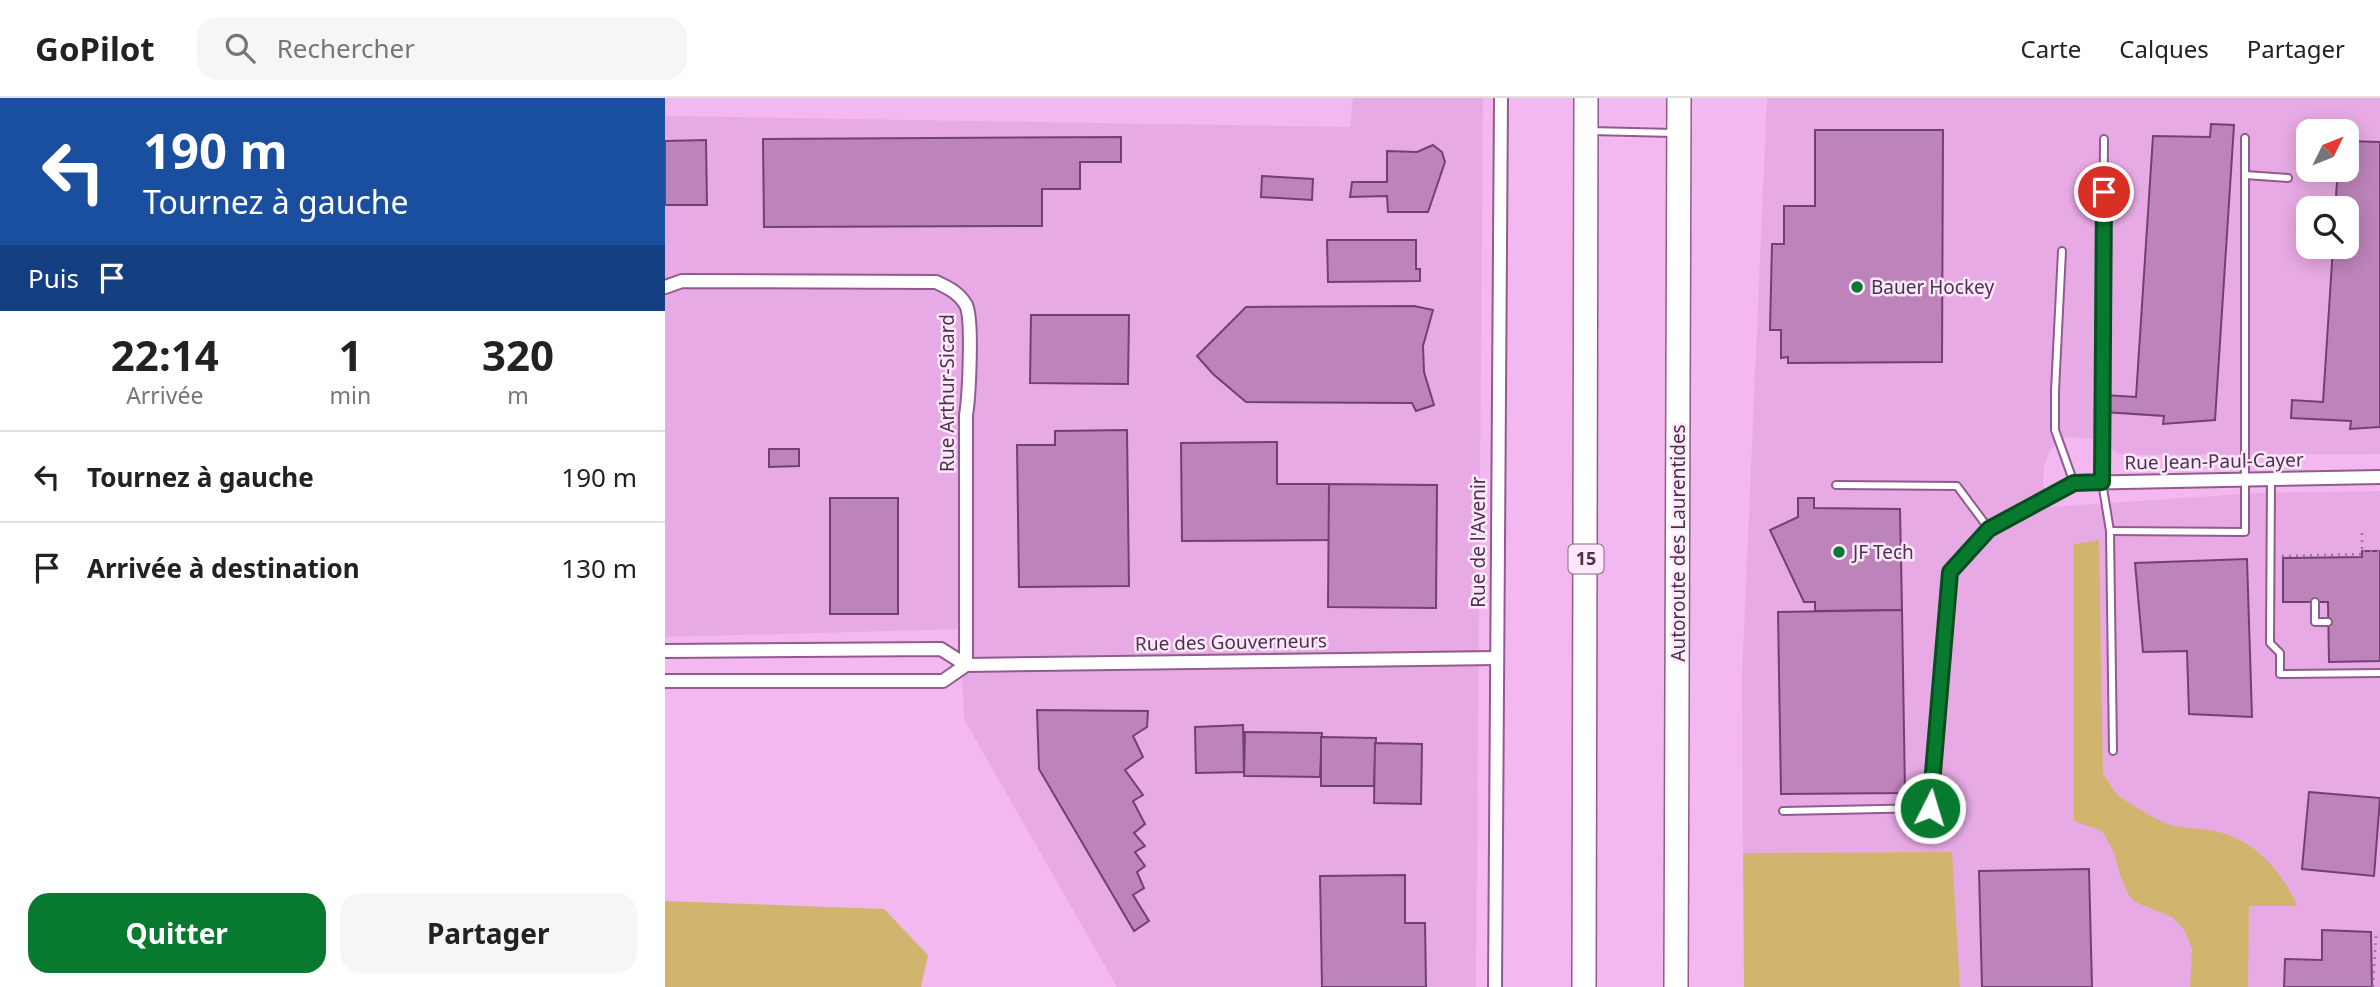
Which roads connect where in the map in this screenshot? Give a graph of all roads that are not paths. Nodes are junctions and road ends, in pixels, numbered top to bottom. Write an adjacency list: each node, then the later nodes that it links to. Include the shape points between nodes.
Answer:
1 (1501, 98): 23 (street, Rue de l'Avenir)
2 (1586, 98): 4 (highway, 15)
3 (1679, 98): 5 (highway, Autoroute des Laurentides)
4 (1586, 131): 5 (lane); 30 (highway, 15)
5 (1679, 133): 31 (highway, Autoroute des Laurentides)
6 (2245, 138): 8 (lane)
7 (2104, 139): 15 (lane)
8 (2245, 175): 9 (lane); 14 (lane)
9 (2288, 178)
10 (2062, 251): 16 (lane, via 2055,430)
11 (665, 287): 24 (street, Rue Arthur-Sicard, via 682,281 936,282 954,291 968,308)
12 (2380, 477): 13 (street, Rue Jean-Paul-Cayer)
13 (2271, 479): 14 (street, Rue Jean-Paul-Cayer); 25 (lane, via 2270,643 2280,653 2280,674)
14 (2244, 480): 15 (street, Rue Jean-Paul-Cayer); 19 (lane, via 2245,532)
15 (2102, 482): 16 (street, Rue Jean-Paul-Cayer); 19 (lane)
16 (2074, 483): 18 (lane)
17 (1836, 485): 18 (lane, via 1957,486)
18 (1989, 529): 28 (lane, via 1950,572 1930,808)
19 (2110, 531): 27 (lane)
20 (2315, 602): 21 (lane, via 2315,622)
21 (2328, 622)
22 (665, 651): 24 (street, Rue des Gouverneurs, via 941,649)
23 (1496, 658): 24 (street, Rue des Gouverneurs); 29 (street, Rue de l'Avenir)
24 (966, 665): 26 (street, Rue des Gouverneurs, via 943,681)
25 (2380, 673)
26 (665, 681)
27 (2113, 751)
28 (1783, 811)
29 (1495, 987)
30 (1584, 987)
31 (1676, 987)

